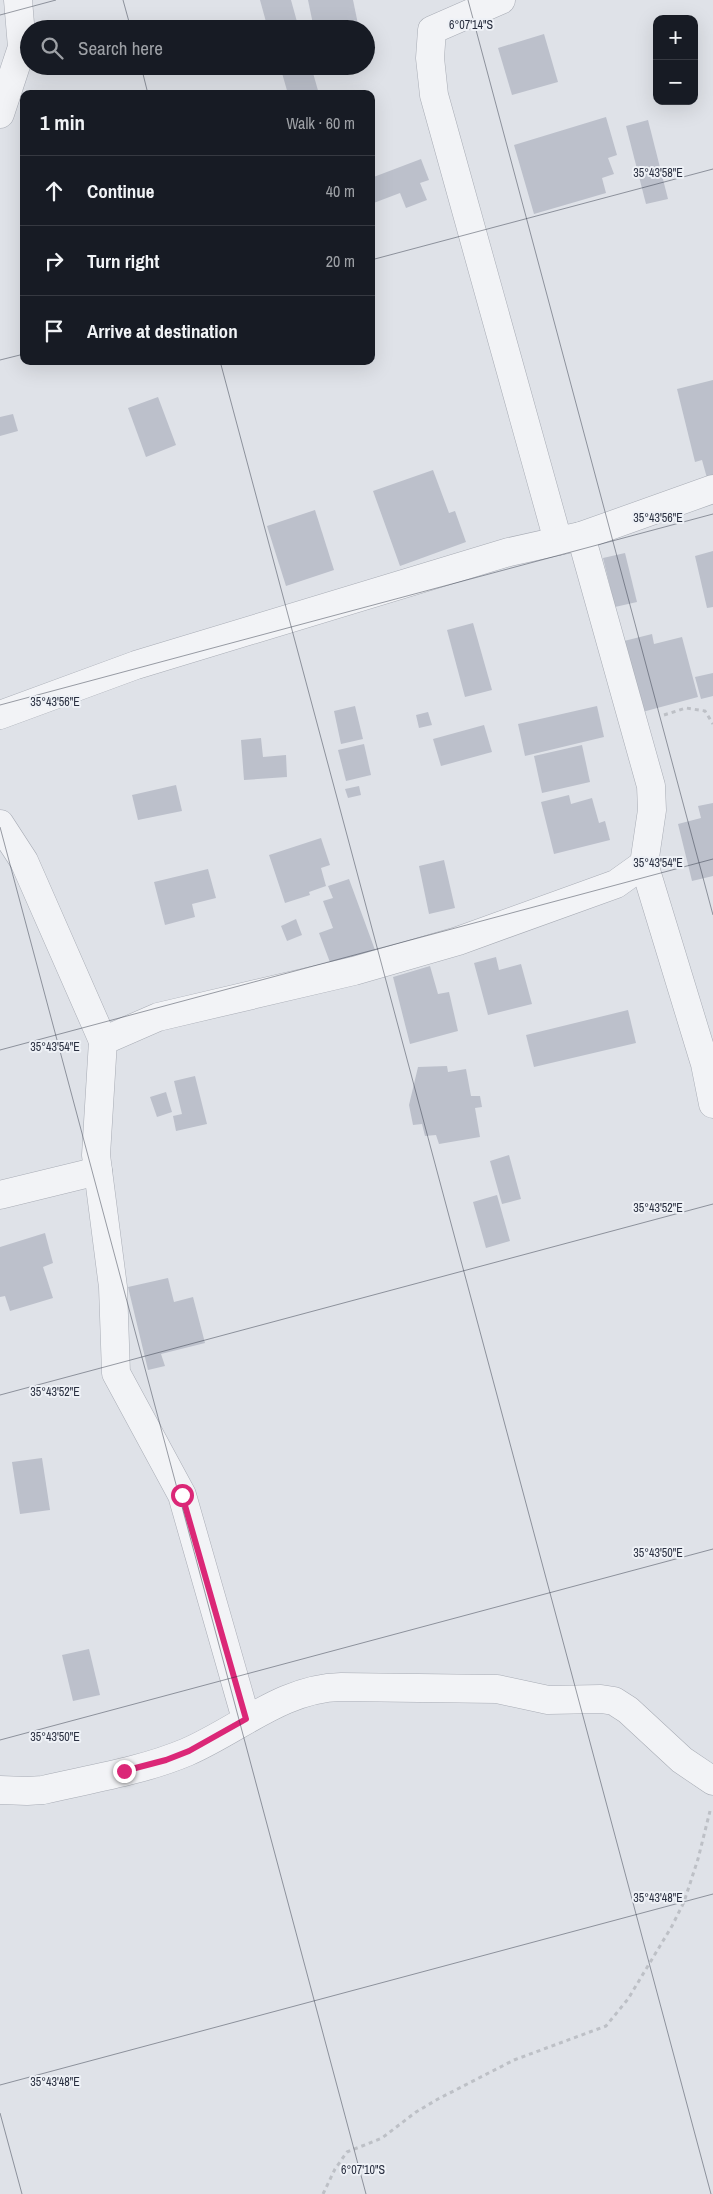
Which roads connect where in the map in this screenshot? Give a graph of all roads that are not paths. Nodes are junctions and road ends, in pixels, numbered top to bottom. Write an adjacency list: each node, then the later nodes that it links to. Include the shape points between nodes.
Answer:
1 (18, 0): 3 (street)
2 (501, 0): 7 (street, via 432,30 430,58 434,95)
3 (20, 24)
4 (20, 53): 5 (street)
5 (0, 114)
6 (713, 489): 7 (street)
7 (569, 538): 8 (street, via 509,552 136,665); 10 (street, via 635,724 652,786)
8 (0, 715)
9 (0, 824): 11 (street, via 24,861)
10 (644, 864): 11 (street, via 616,884 458,941 354,971 158,1017); 12 (street, via 705,1064)
11 (103, 1041): 13 (street, via 96,1155)
12 (713, 1104)
13 (98, 1171): 14 (street); 15 (street, via 113,1287 116,1373 182,1495)
14 (0, 1195)
15 (246, 1719): 16 (street, via 323,1687 497,1689 548,1700 601,1699 614,1701 628,1710 682,1760); 17 (street, via 166,1760 42,1790)
16 (713, 1781)
17 (0, 1790)

